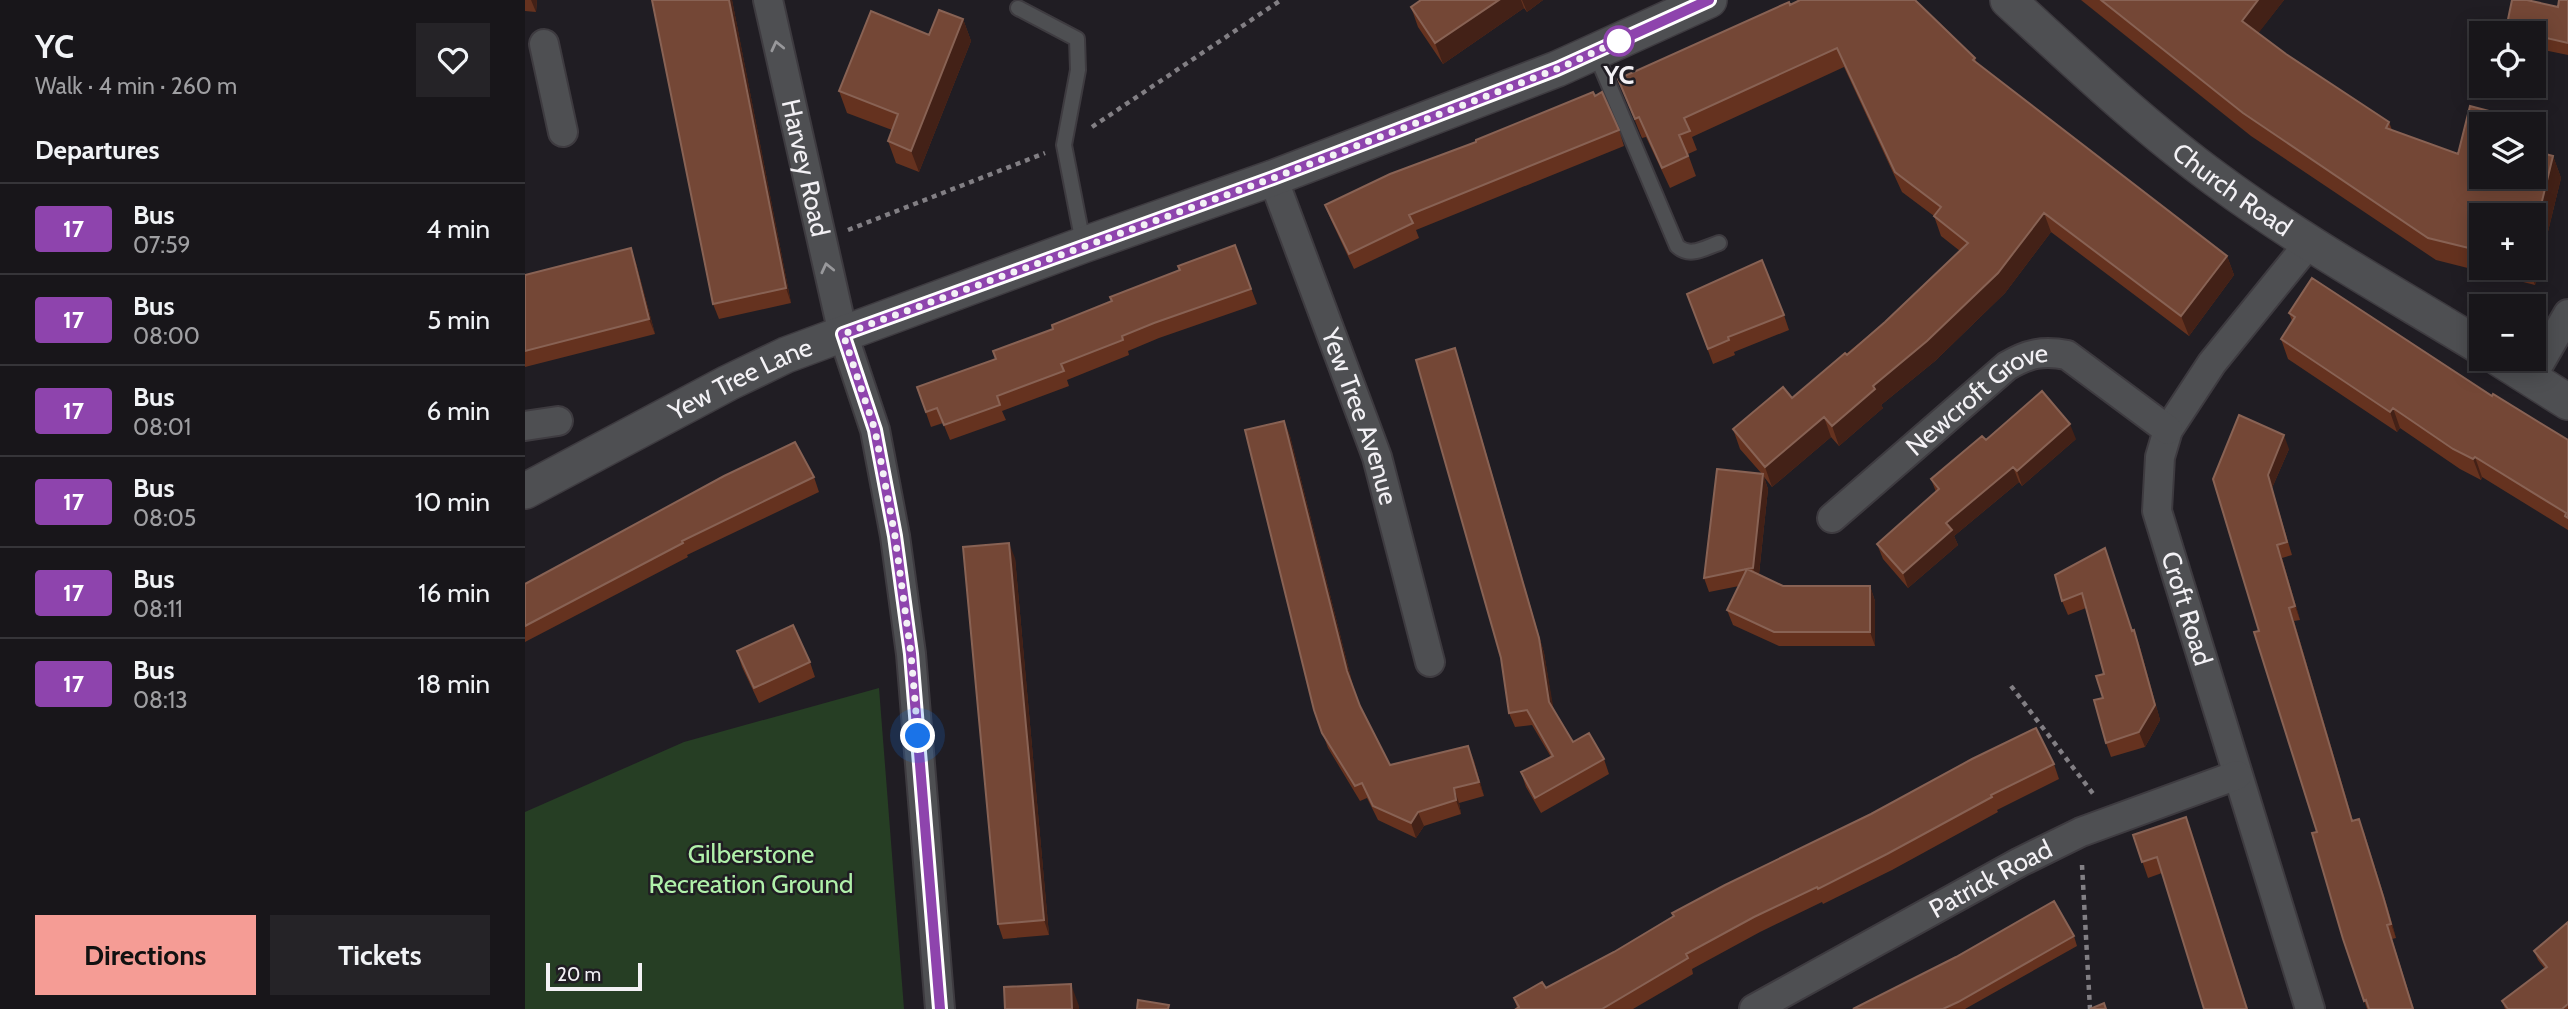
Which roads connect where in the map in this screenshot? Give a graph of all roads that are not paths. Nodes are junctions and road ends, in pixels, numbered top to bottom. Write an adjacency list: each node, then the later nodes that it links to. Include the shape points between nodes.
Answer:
1 (768, 0): 14 (street, Harvey Road, one-way to 1)
2 (1709, 0): 6 (street, Yew Tree Lane)
3 (2008, 0): 10 (street, Church Road, via 2161,137)
4 (1018, 8): 12 (lane, via 1077,39 1077,70 1064,145)
5 (544, 44): 7 (street)
6 (1595, 52): 9 (street, Yew Tree Lane); 11 (lane, via 1677,246 1692,253)
7 (539, 82): 8 (street)
8 (563, 132)
9 (1273, 178): 12 (street, Yew Tree Lane); 24 (street, Yew Tree Avenue, via 1377,457)
10 (2310, 242): 15 (street, Church Road); 21 (street, Croft Road, via 2212,363)
11 (1719, 243)
12 (1083, 245): 14 (street, Yew Tree Lane)
13 (2568, 314): 17 (street)
14 (843, 334): 22 (street, Yew Tree Lane, via 728,383); 27 (street, Harvey Road, via 875,430 897,549 911,654)
15 (2469, 340)
16 (2520, 371): 17 (street)
17 (2531, 378): 18 (street)
18 (2568, 402)
19 (558, 421): 20 (street)
20 (525, 426)
21 (2168, 430): 23 (street, Newcroft Grove, via 2067,355 2022,356); 25 (street, Croft Road, via 2160,457 2157,511)
22 (525, 491)
23 (1832, 518)
24 (1430, 662)
25 (2237, 775): 26 (street, Patrick Road, via 2081,832); 28 (street, Croft Road)
26 (1761, 1007)
27 (940, 1009)
28 (2310, 1009)

